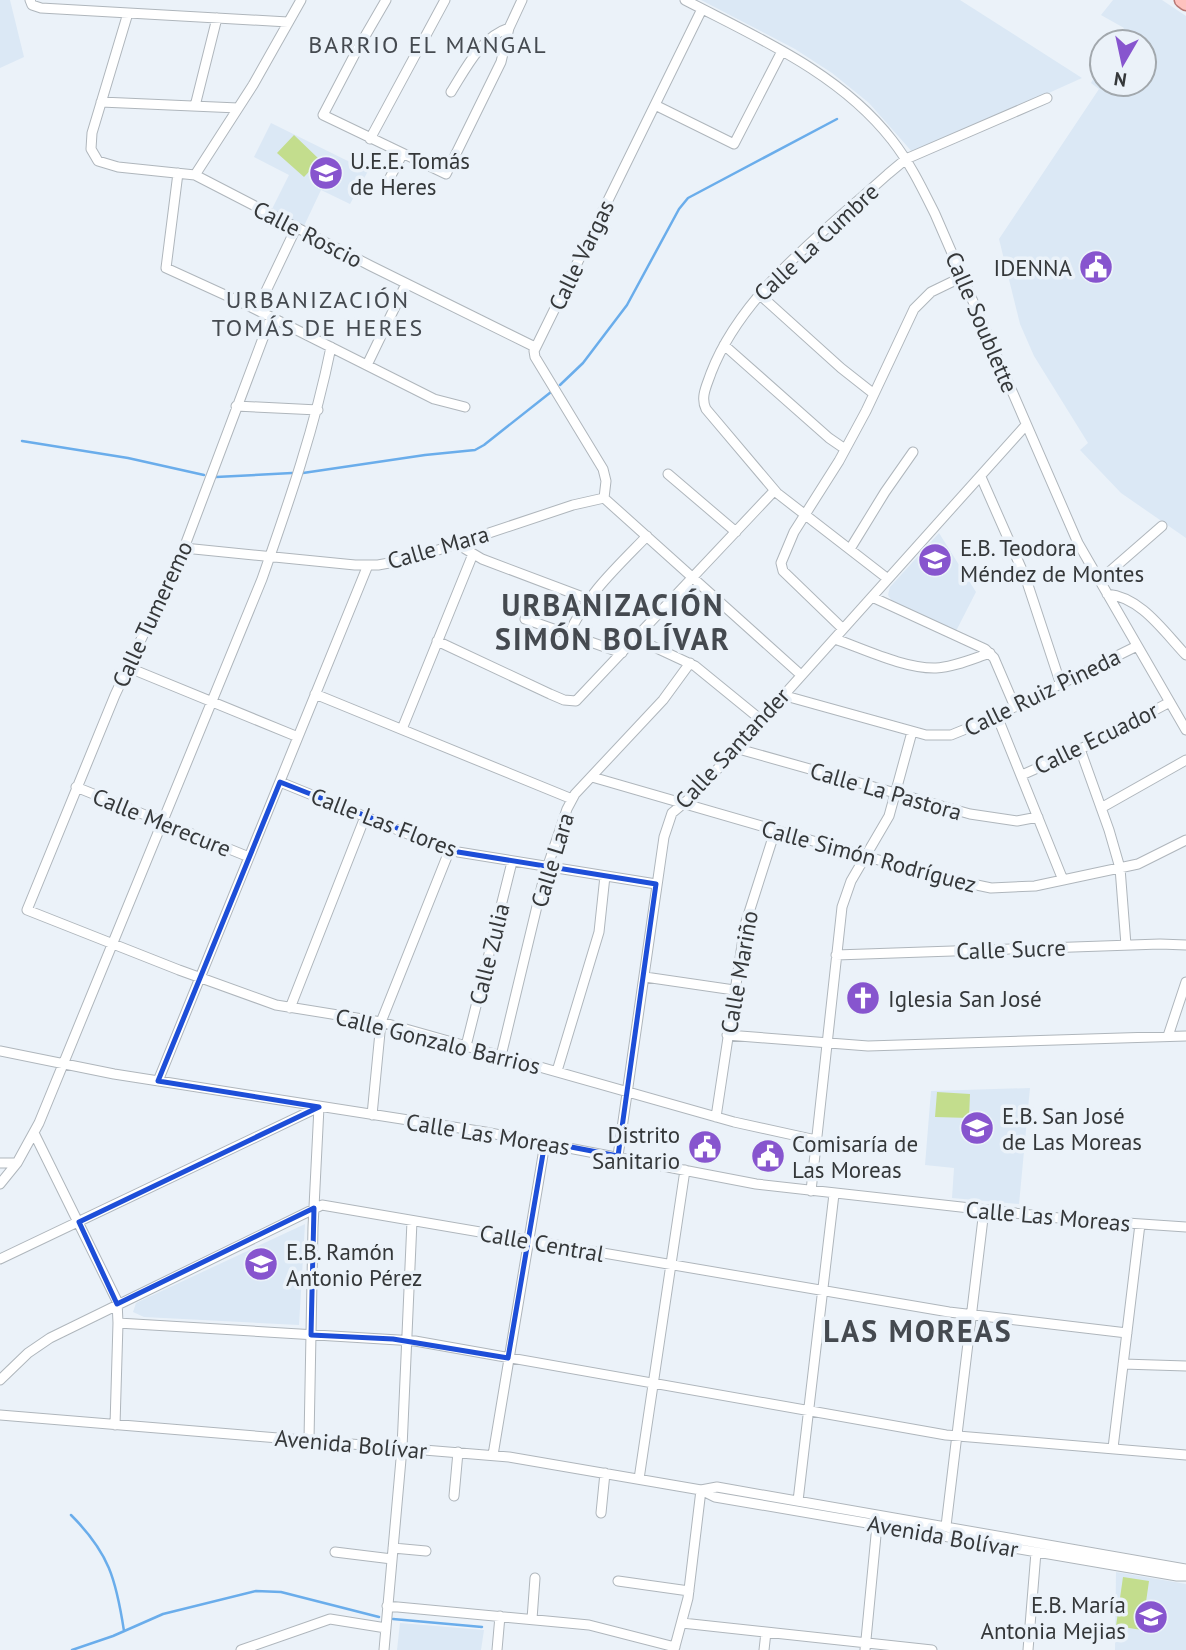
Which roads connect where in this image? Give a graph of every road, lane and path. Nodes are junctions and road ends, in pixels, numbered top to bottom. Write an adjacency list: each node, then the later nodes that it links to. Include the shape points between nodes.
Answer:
1 (30, 0): 8 (street, via 41,8)
2 (301, 0): 10 (street)
3 (386, 0): 19 (street, via 323,116)
4 (444, 0): 19 (street)
5 (522, 0): 11 (street)
6 (685, 0): 7 (street, Calle Soublette)
7 (702, 9): 12 (street, Calle Soublette); 16 (street, Calle Vargas)
8 (128, 13): 9 (street); 15 (street)
9 (217, 18): 10 (street); 17 (street)
10 (288, 22): 18 (street)
11 (509, 28): 13 (street, via 480,49); 20 (street, via 501,62 446,174)
12 (782, 51): 16 (street, via 734,144); 21 (street, Calle Soublette, via 860,105)
13 (451, 92)
14 (1047, 98): 21 (street, Calle La Cumbre)
15 (101, 102): 17 (street); 22 (street, via 91,139 98,161 107,166)
16 (655, 105): 33 (street, Calle Vargas)
17 (195, 106): 18 (street)
18 (238, 108): 23 (street)
19 (370, 139): 20 (street)
20 (402, 155): 24 (street)
21 (906, 159): 26 (street, Calle Soublette); 28 (street, Calle La Cumbre)
22 (178, 173): 23 (street); 29 (street, via 166,268)
23 (195, 174): 25 (street, Calle Roscio)
24 (386, 185)
25 (296, 228): 27 (street, Calle Roscio); 29 (street)
26 (962, 277): 35 (street, via 919,303); 39 (street, Calle Soublette)
27 (406, 284): 33 (street, Calle Roscio); 34 (street)
28 (759, 293): 31 (street, Calle La Cumbre); 35 (street)
29 (257, 310): 30 (street)
30 (271, 317): 32 (street); 36 (street, Calle Tumeremo)
31 (724, 345): 40 (street); 44 (street, Calle La Cumbre, via 704,404)
32 (331, 347): 34 (street); 38 (street)
33 (535, 347): 45 (street, via 536,357 603,469)
34 (367, 365): 37 (street, via 434,399)
35 (874, 394): 40 (street)
36 (236, 406): 38 (street); 51 (street, Calle Tumeremo)
37 (465, 407)
38 (318, 410): 54 (street)
39 (1026, 425): 43 (street, Calle Santander); 58 (street, Calle Soublette, via 1064,513)
40 (845, 449): 46 (street)
41 (913, 452): 52 (street)
42 (668, 474): 48 (street)
43 (981, 477): 57 (street, Calle Santander); 75 (street, via 1026,579)
44 (775, 491): 46 (street, Calle La Cumbre); 48 (street)
45 (604, 498): 49 (street); 50 (street, Calle Mara)
46 (803, 514): 52 (street, Calle La Cumbre); 63 (street, via 782,569)
47 (1162, 526): 58 (street)
48 (736, 532): 56 (street)
49 (647, 536): 56 (street); 61 (street)
50 (457, 544): 53 (street); 55 (street, Calle Mara, via 411,559)
51 (184, 548): 54 (street, Calle Mara); 73 (street, Calle Tumeremo)
52 (850, 549): 57 (street, Calle La Cumbre)
53 (473, 554): 61 (street); 67 (street)
54 (270, 556): 55 (street, Calle Mara); 78 (street)
55 (369, 565): 76 (street)
56 (693, 576): 65 (street); 74 (street)
57 (888, 579): 60 (street, Calle Santander)
58 (1100, 580): 59 (street, Calle Soublette)
59 (1107, 593): 68 (street, Calle Soublette); 71 (street, via 1136,603)
60 (872, 597): 63 (street, Calle Santander); 70 (street)
61 (588, 599): 64 (street)
62 (525, 619): 64 (street)
63 (843, 629): 66 (street, Calle Santander)
64 (569, 634): 69 (street)
65 (635, 638): 69 (street); 72 (street)
66 (835, 639): 70 (street, via 933,668); 74 (street, Calle Santander)
67 (437, 641): 69 (street, via 568,701 583,696); 83 (street)
68 (1137, 646): 75 (street, Calle Ruiz Pineda); 79 (street, Calle Soublette)
69 (621, 653)
70 (990, 653): 80 (street)
71 (1186, 655)
72 (690, 663): 82 (street); 91 (street, Calle Lara, via 663,700)
73 (127, 667): 78 (street); 93 (street, Calle Tumeremo)
74 (801, 675): 77 (street, Calle Santander)
75 (1061, 685): 80 (street, Calle Ruiz Pineda)
76 (315, 694): 83 (street); 86 (street)
77 (782, 695): 82 (street, Calle Santander); 85 (street, Calle Ruiz Pineda)
78 (212, 702): 86 (street); 100 (street)
79 (1170, 702): 84 (street, Calle Soublette); 88 (street, Calle Ecuador)
80 (1015, 707): 81 (street, Calle Ruiz Pineda)
81 (997, 716): 85 (street, Calle Ruiz Pineda, via 951,735); 90 (street)
82 (760, 719): 87 (street, Calle Santander)
83 (402, 729): 95 (street)
84 (1186, 730)
85 (912, 732): 94 (street)
86 (298, 737): 92 (street)
87 (735, 748): 94 (street, Calle La Pastora); 96 (street, Calle Santander)
88 (1080, 749): 90 (street, Calle Ecuador); 97 (street)
89 (1186, 760): 97 (street)
90 (1022, 775): 99 (street)
91 (592, 777): 95 (street, Calle Lara); 96 (street, Calle Simón Rodríguez)
92 (280, 782): 98 (street, Calle Las Flores); 104 (street)
93 (76, 787): 100 (street, Calle Merecure); 112 (street, Calle Tumeremo)
94 (896, 794): 99 (street, Calle La Pastora, via 988,818 1017,821); 105 (street, via 880,835)
95 (572, 799): 107 (street, Calle Lara)
96 (682, 804): 101 (street, Calle Simón Rodríguez); 111 (street, Calle Santander, via 667,824)
97 (1101, 808): 108 (street)
98 (365, 817): 103 (street, Calle Las Flores); 121 (street)
99 (1038, 817): 110 (street)
100 (162, 822): 104 (street, Calle Merecure); 113 (street)
101 (775, 831): 105 (street, Calle Simón Rodríguez); 120 (street, Calle Mariño, via 747,914)
102 (1186, 840): 108 (street, Calle Simón Rodríguez, via 1146,861)
103 (450, 849): 106 (street, Calle Las Flores); 122 (street)
104 (249, 856): 118 (street)
105 (865, 856): 110 (street, Calle Simón Rodríguez, via 991,888); 116 (street, via 846,894)
106 (512, 862): 107 (street, Calle Las Flores); 127 (street, Calle Zulia)
107 (548, 867): 109 (street, Calle Las Flores); 129 (street, Calle Lara)
108 (1120, 868): 110 (street, Calle Simón Rodríguez); 114 (street)
109 (605, 876): 111 (street, Calle Las Flores); 131 (street, via 599,932)
110 (1063, 880)
111 (656, 884): 117 (street, Calle Santander)
112 (27, 910): 113 (street, Calle Gonzalo Barrios)
113 (112, 944): 118 (street, Calle Gonzalo Barrios); 130 (street)
114 (1126, 945): 115 (street, Calle Sucre); 116 (street, Calle Sucre)
115 (1186, 945)
116 (836, 955): 126 (street)
117 (645, 977): 120 (street); 133 (street, Calle Santander)
118 (199, 978): 121 (street, Calle Gonzalo Barrios); 132 (street)
119 (1186, 982): 125 (street)
120 (734, 990): 123 (street, Calle Mariño)
121 (290, 1007): 122 (street, Calle Gonzalo Barrios)
122 (381, 1022): 127 (street, Calle Gonzalo Barrios); 135 (street)
123 (727, 1035): 126 (street); 136 (street, Calle Mariño)
124 (1186, 1036): 125 (street)
125 (1168, 1037): 126 (street)
126 (826, 1045): 138 (street)
127 (466, 1046): 129 (street, Calle Gonzalo Barrios)
128 (0, 1051): 130 (street, Calle Las Moreas)
129 (501, 1056): 131 (street, Calle Gonzalo Barrios)
130 (62, 1065): 132 (street, Calle Las Moreas); 137 (street)
131 (557, 1071): 133 (street, Calle Gonzalo Barrios)
132 (158, 1081): 134 (street, Calle Las Moreas)
133 (628, 1091): 136 (street, Calle Gonzalo Barrios); 140 (street, Calle Santander)
134 (319, 1107): 135 (street, Calle Las Moreas); 147 (street); 150 (street)
135 (372, 1115): 139 (street, Calle Las Moreas)
136 (716, 1117): 138 (street, Calle Gonzalo Barrios)
137 (34, 1133): 142 (street); 150 (street)
138 (816, 1140): 145 (street)
139 (545, 1143): 140 (street, Calle Las Moreas); 153 (street)
140 (618, 1156): 143 (street, Calle Las Moreas)
141 (0, 1163): 142 (street)
142 (17, 1163): 144 (street)
143 (685, 1170): 145 (street, Calle Las Moreas); 155 (street)
144 (0, 1184)
145 (811, 1191): 146 (street, Calle Las Moreas)
146 (834, 1194): 148 (street, Calle Las Moreas); 156 (street)
147 (314, 1208): 149 (street, Calle Central); 157 (street, Calle Central); 161 (street)
148 (984, 1210): 151 (street, Calle Las Moreas); 158 (street)
149 (412, 1221): 153 (street, Calle Central); 162 (street)
150 (79, 1222): 154 (street); 157 (street)
151 (1140, 1224): 152 (street, Calle Las Moreas); 160 (street)
152 (1186, 1227)
153 (527, 1241): 155 (street, Calle Central); 163 (street)
154 (0, 1259)
155 (672, 1265): 156 (street, Calle Central); 167 (street)
156 (823, 1291): 158 (street, Calle Central); 168 (street)
157 (117, 1304): 159 (street); 166 (street, Calle Central, via 33,1348)
158 (970, 1314): 160 (street, Calle Central); 171 (street)
159 (118, 1323): 161 (street); 170 (street)
160 (1127, 1333): 164 (street)
161 (311, 1335): 162 (street); 172 (street)
162 (405, 1340): 163 (street); 173 (street)
163 (508, 1357): 167 (street); 177 (street)
164 (1123, 1364): 165 (street); 174 (street)
165 (1186, 1366)
166 (0, 1380)
167 (654, 1384): 168 (street); 179 (street)
168 (809, 1412): 171 (street); 182 (street)
169 (0, 1415): 170 (street, Avenida Bolívar)
170 (114, 1425): 172 (street, Avenida Bolívar)
171 (957, 1436): 174 (street); 185 (street)
172 (309, 1440): 173 (street, Avenida Bolívar)
173 (402, 1448): 175 (street, Avenida Bolívar); 189 (street)
174 (1113, 1448): 176 (street)
175 (458, 1452): 177 (street, Avenida Bolívar); 181 (street)
176 (1186, 1454)
177 (493, 1455): 178 (street, Avenida Bolívar)
178 (605, 1473): 179 (street, Avenida Bolívar); 183 (street)
179 (639, 1479): 180 (street, Avenida Bolívar)
180 (701, 1490): 182 (street, Avenida Bolívar, via 717,1487); 184 (street, Avenida Bolívar, via 715,1497); 194 (street)
181 (454, 1496)
182 (799, 1501): 185 (street, Avenida Bolívar)
183 (601, 1513)
184 (877, 1525): 188 (street, Avenida Bolívar); 201 (street)
185 (946, 1526): 190 (street, Avenida Bolívar)
186 (335, 1552): 189 (street)
187 (426, 1552): 189 (street)
188 (1036, 1552): 191 (street, Avenida Bolívar); 208 (street)
189 (392, 1554): 195 (street)
190 (1186, 1569)
191 (1186, 1576)
192 (535, 1578): 197 (street)
193 (618, 1581): 194 (street)
194 (689, 1591): 198 (street)
195 (387, 1606): 196 (street); 199 (street)
196 (499, 1616): 197 (street); 205 (street)
197 (531, 1619): 202 (street, via 601,1627)
198 (682, 1623): 200 (street); 202 (street)
199 (386, 1628): 203 (street, via 330,1619); 204 (street)
200 (766, 1632): 201 (street); 206 (street)
201 (865, 1647): 207 (street)
202 (675, 1648)
203 (241, 1650)
204 (384, 1650)
205 (497, 1650)
206 (764, 1650)
207 (932, 1650)
208 (1028, 1650)

